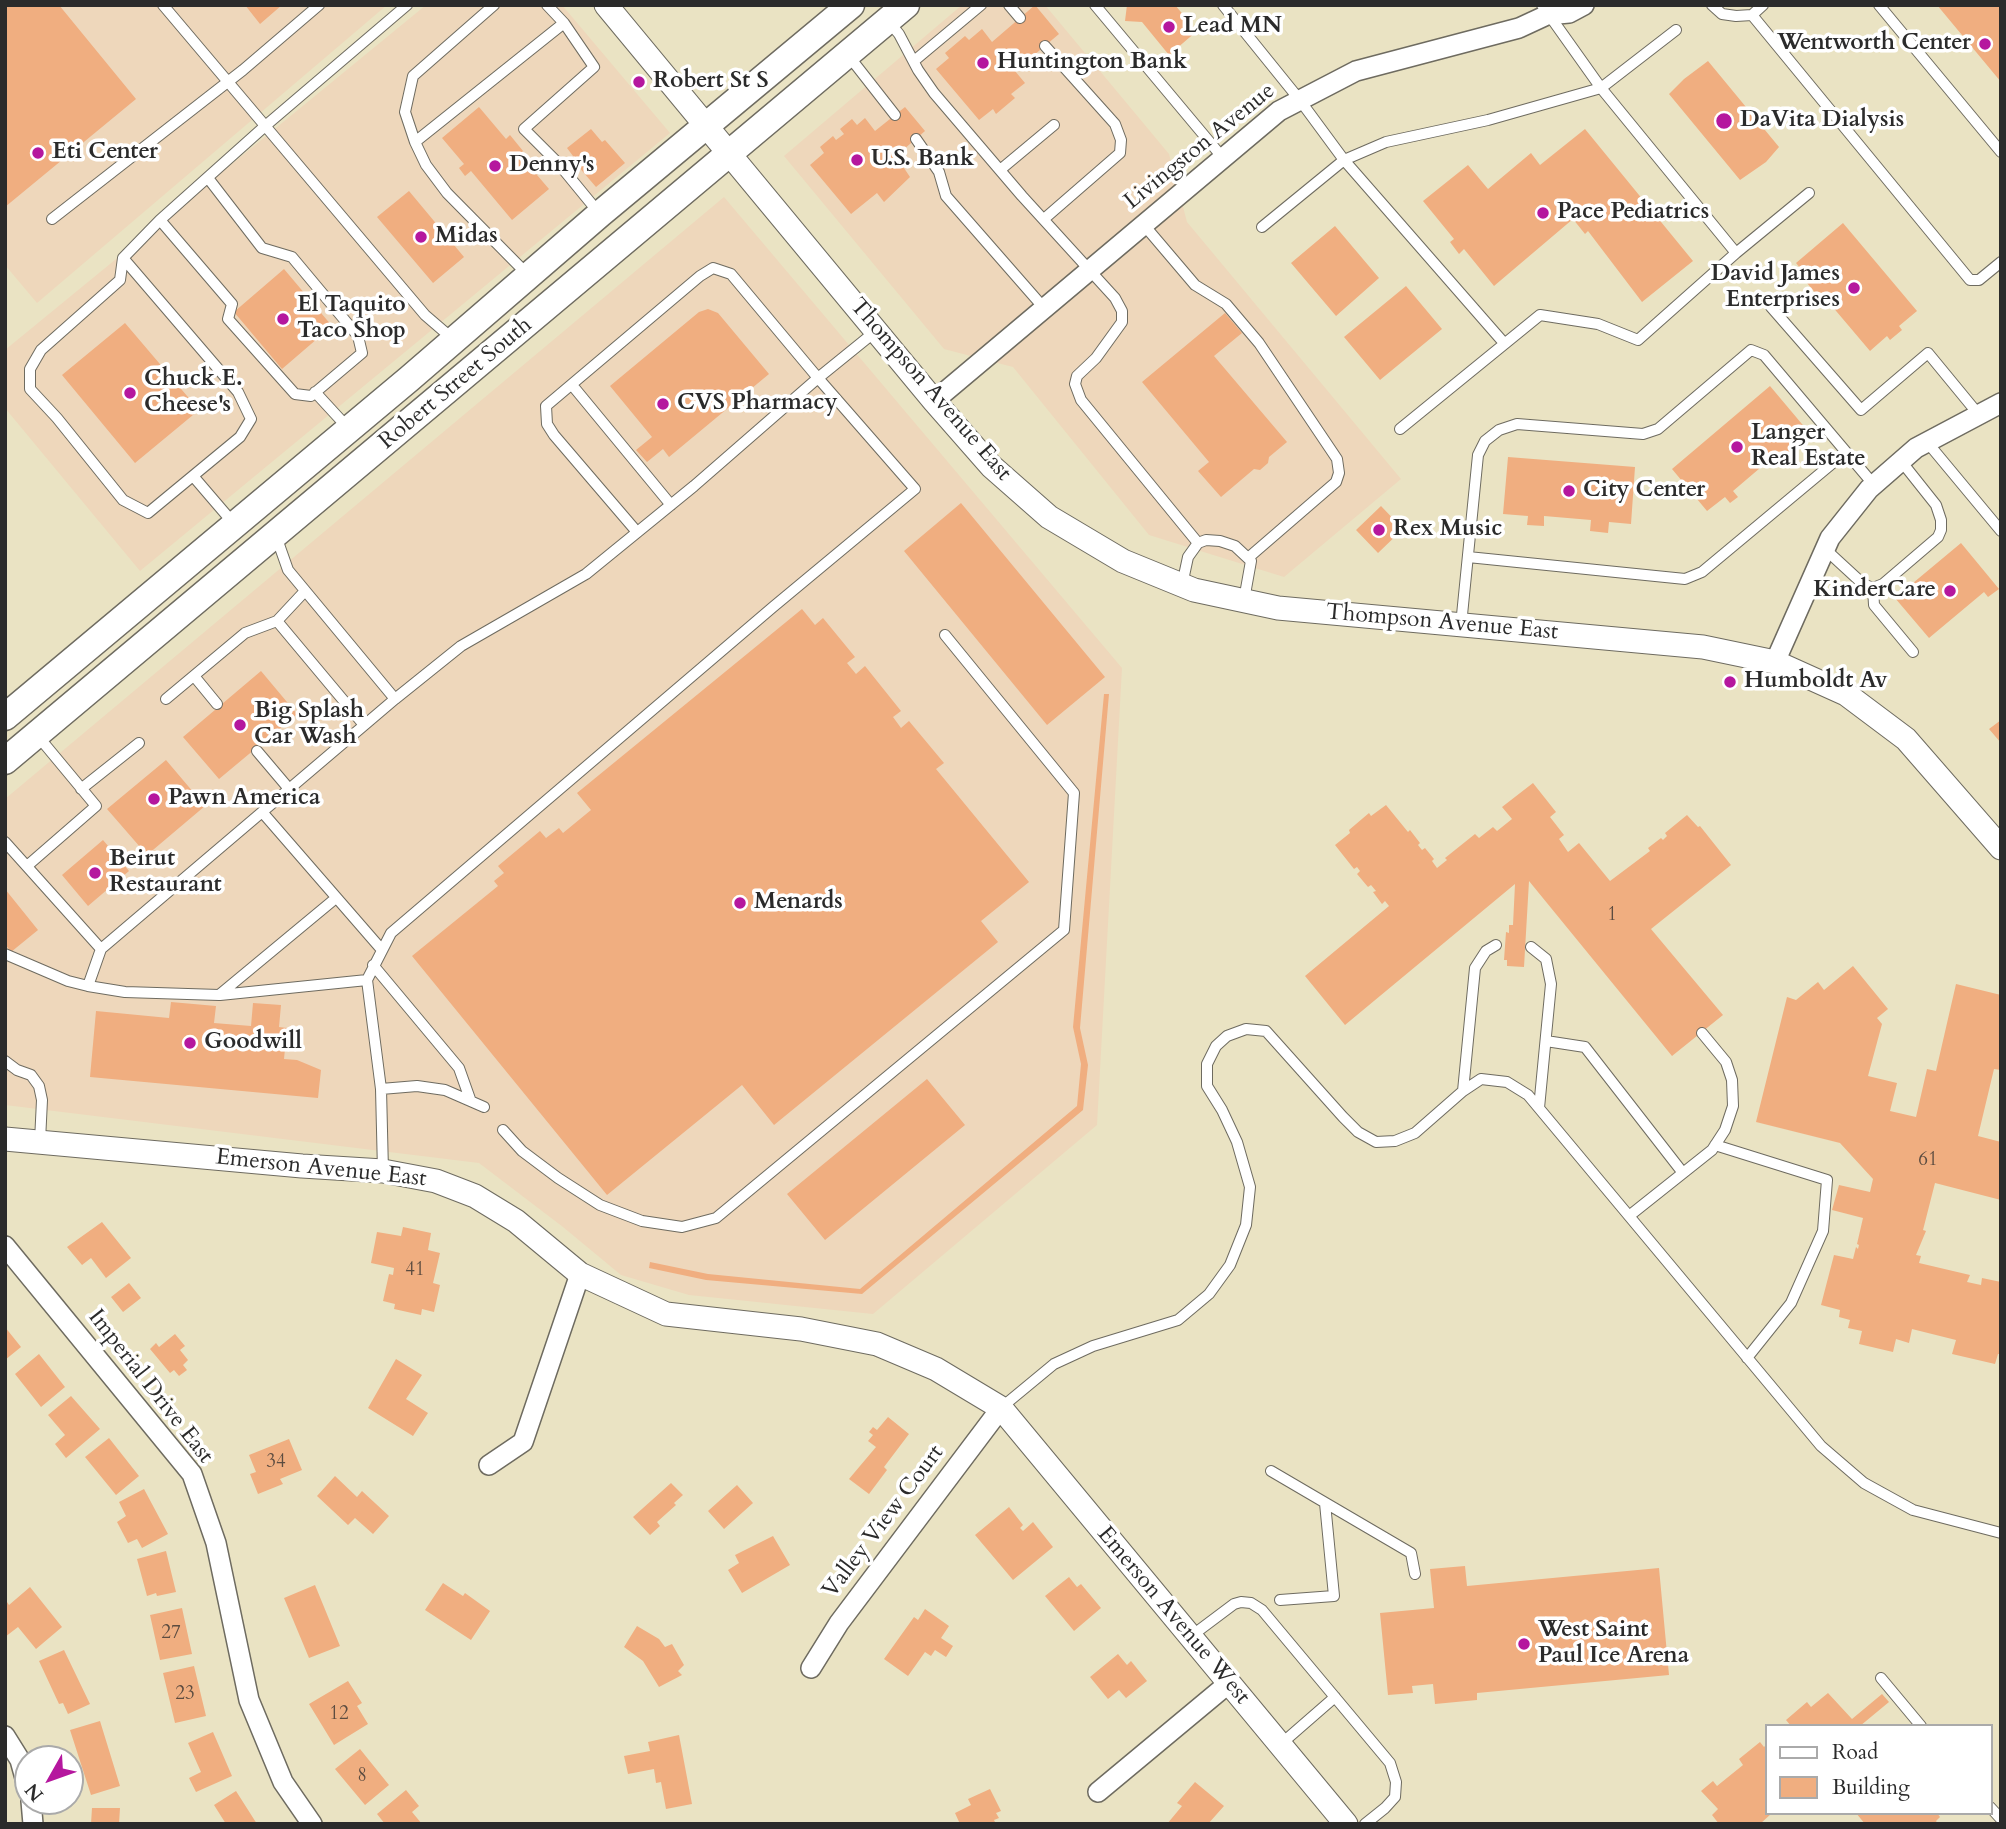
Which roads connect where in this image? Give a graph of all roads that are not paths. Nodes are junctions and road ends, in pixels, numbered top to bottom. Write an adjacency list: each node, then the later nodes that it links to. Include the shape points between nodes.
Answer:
1 (163, 5): 25 (lane)
2 (318, 5): 25 (lane)
3 (407, 5): 31 (lane)
4 (494, 5): 33 (lane, via 413,76 405,112)
5 (547, 5): 20 (lane)
6 (606, 5): 29 (street, Thompson Avenue East)
7 (850, 5): 29 (main road, Robert Street South)
8 (981, 5): 24 (lane)
9 (1009, 5): 19 (lane)
10 (1095, 5): 36 (lane)
11 (1223, 5): 27 (lane)
12 (1584, 5): 16 (street, Livingston Avenue, via 1569,13)
13 (1712, 5): 18 (lane, via 1722,13)
14 (1763, 5): 18 (lane)
15 (1879, 5): 34 (lane)
16 (1544, 10): 26 (lane); 27 (street, Livingston Avenue, via 1519,29 1356,71)
17 (897, 13): 23 (main road, Robert Street South); 24 (lane, via 899,34)
18 (1752, 15): 49 (lane, via 1970,280 1979,280)
19 (1020, 18)
20 (564, 23): 33 (lane); 41 (lane, via 594,67 524,129)
21 (1676, 30): 26 (lane)
22 (1045, 46): 43 (lane, via 1115,124 1121,140 1120,153)
23 (848, 55): 28 (lane); 35 (main road, Robert Street South)
24 (914, 61): 38 (lane, via 934,93)
25 (226, 82): 31 (lane); 42 (lane)
26 (1601, 88): 37 (lane, via 1488,120 1386,142); 47 (lane)
27 (1299, 99): 36 (street, Livingston Avenue); 37 (lane)
28 (895, 115)
29 (706, 125): 35 (street, Thompson Avenue East); 41 (main road, Robert Street South)
30 (1054, 125): 38 (lane)
31 (264, 127): 39 (lane); 55 (lane, via 425,315)
32 (916, 139): 53 (lane, via 939,172 946,196)
33 (415, 142): 51 (lane, via 447,193)
34 (2001, 152)
35 (729, 154): 54 (street, Thompson Avenue East); 75 (main road, Robert Street South)
36 (1223, 158): 45 (street, Livingston Avenue)
37 (1344, 160): 46 (lane); 56 (lane)
38 (1000, 170): 43 (lane)
39 (208, 178): 44 (lane); 59 (lane, via 262,248 292,257 358,336 362,353)
40 (1809, 193): 47 (lane)
41 (600, 214): 51 (main road, Robert Street South)
42 (52, 219)
43 (1044, 219): 50 (lane)
44 (160, 220): 48 (lane); 59 (lane, via 232,304 228,319 295,394 311,396)
45 (1143, 225): 50 (street, Livingston Avenue); 79 (lane, via 1195,285 1226,304 1259,343 1337,459 1336,482)
46 (1262, 227)
47 (1735, 253): 56 (lane, via 1638,340 1598,324 1540,315)
48 (123, 258): 68 (lane, via 238,392 251,419 240,437); 68 (lane, via 120,280 41,350 30,369 30,388 123,500 148,513)
49 (2001, 262)
50 (1090, 270): 53 (street, Livingston Avenue); 76 (lane, via 1115,298 1122,322 1077,376 1081,400)
51 (529, 275): 55 (main road, Robert Street South)
52 (1771, 307): 62 (lane, via 1861,410 1928,353)
53 (1044, 308): 60 (street, Livingston Avenue)
54 (876, 331): 57 (lane); 60 (street, Thompson Avenue East)
55 (454, 340): 63 (main road, Robert Street South)
56 (1504, 343): 64 (lane)
57 (818, 378): 58 (lane, via 731,274 713,268); 71 (lane); 109 (lane, via 915,489 391,933)
58 (572, 385): 71 (lane); 74 (lane, via 546,406 547,424)
59 (315, 392): 63 (lane)
60 (934, 401): 80 (street, Thompson Avenue East, via 991,466 1049,517 1123,561)
61 (2001, 403): 62 (street)
62 (1979, 415): 65 (street)
63 (349, 429): 70 (main road, Robert Street South)
64 (1400, 429)
65 (1927, 442): 67 (street); 73 (lane)
66 (1846, 452): 69 (lane); 78 (lane, via 1702,572 1685,579); 78 (lane, via 1764,355 1751,350 1658,429 1643,434 1517,424 1499,430 1485,441 1478,455)
67 (1901, 461): 69 (street); 81 (lane, via 1936,505 1941,530)
68 (193, 476): 72 (lane)
69 (1874, 485): 77 (street)
70 (278, 489): 72 (main road, Robert Street South); 75 (main road, via 270,519)
71 (671, 505): 74 (lane)
72 (235, 525): 93 (main road, Robert Street South)
73 (2001, 531)
74 (637, 532): 91 (lane, via 586,574 461,646)
75 (276, 535): 82 (lane, via 288,570); 95 (main road, Robert Street South)
76 (1198, 543): 79 (lane, via 1220,541 1235,546); 80 (lane, via 1188,557)
77 (1825, 549): 81 (lane, via 1863,584); 88 (street)
78 (1468, 557): 85 (lane)
79 (1248, 558): 83 (lane)
80 (1182, 585): 83 (street, Thompson Avenue East)
81 (1873, 587): 87 (lane, via 1874,605)
82 (305, 591): 84 (lane); 91 (lane)
83 (1244, 601): 85 (street, Thompson Avenue East)
84 (277, 621): 89 (lane, via 245,633); 94 (lane)
85 (1461, 625): 88 (street, Thompson Avenue East, via 1703,647)
86 (945, 635): 123 (lane, via 1074,793 1064,930 716,1217 682,1227 642,1221 600,1205 522,1151)
87 (1913, 652)
88 (1774, 662): 103 (street, Thompson Avenue East, via 1846,694 1906,739)
89 (194, 676): 90 (lane); 92 (lane)
90 (166, 699)
91 (395, 699): 94 (lane)
92 (216, 704)
93 (5, 718)
94 (364, 726): 100 (lane)
95 (37, 735): 98 (main road, Robert Street South); 99 (lane)
96 (139, 743): 99 (lane)
97 (257, 751): 100 (lane)
98 (5, 761)
99 (81, 789): 104 (lane, via 96,806)
100 (290, 790): 101 (lane)
101 (262, 813): 105 (lane); 108 (lane)
102 (5, 842): 104 (lane)
103 (2001, 848)
104 (27, 866): 108 (lane)
105 (336, 898): 109 (lane); 114 (lane)
106 (1496, 945): 119 (lane, via 1475,968)
107 (1531, 947): 116 (lane, via 1546,960 1551,984)
108 (102, 949): 113 (lane)
109 (382, 950): 111 (lane)
110 (5, 954): 113 (lane)
111 (373, 965): 112 (lane); 120 (lane, via 459,1068)
112 (367, 980): 114 (lane); 118 (lane)
113 (88, 986): 114 (lane)
114 (219, 995)
115 (1702, 1033): 126 (lane, via 1726,1062 1732,1080 1733,1106)
116 (1546, 1041): 122 (lane); 128 (lane, via 1585,1047)
117 (5, 1061): 125 (lane, via 31,1075 39,1086)
118 (380, 1088): 120 (lane, via 417,1086); 127 (lane)
119 (1463, 1091): 122 (lane, via 1481,1079 1507,1082); 133 (lane, via 1415,1133 1376,1142 1343,1117 1266,1031 1246,1029 1227,1036 1207,1064 1206,1086 1237,1142 1250,1187 1246,1224 1230,1265 1209,1294 1178,1320 1093,1346 1054,1364)
120 (470, 1099): 121 (lane)
121 (484, 1107)
122 (1539, 1108): 129 (lane)
123 (503, 1130)
124 (5, 1139): 125 (street, Emerson Avenue East)
125 (40, 1142): 127 (street, Emerson Avenue East)
126 (1715, 1145): 128 (lane); 132 (lane, via 1827,1180 1823,1231 1791,1303)
127 (383, 1171): 131 (street, Emerson Avenue East, via 436,1181 475,1196 516,1221)
128 (1683, 1173): 129 (lane)
129 (1629, 1216): 132 (lane)
130 (5, 1246): 148 (street, Imperial Drive East, via 192,1474 216,1543 250,1700 283,1782)
131 (580, 1274): 133 (street, Emerson Avenue East, via 666,1314 801,1329 877,1344 936,1369); 134 (street, via 523,1442)
132 (1747, 1358): 137 (lane, via 1821,1446 1864,1483 1913,1510)
133 (1001, 1408): 140 (street, Emerson Avenue West); 141 (street, Valley View Court, via 839,1623)
134 (489, 1465)
135 (1271, 1471): 136 (lane)
136 (1325, 1503): 138 (lane, via 1411,1553); 139 (lane, via 1334,1596)
137 (2001, 1533)
138 (1415, 1574)
139 (1280, 1600)
140 (1191, 1637): 143 (street, Emerson Avenue West); 144 (lane, via 1234,1604 1251,1603 1262,1610)
141 (811, 1668)
142 (1881, 1678): 145 (lane)
143 (1228, 1683): 146 (street, Emerson Avenue West); 147 (street)
144 (1335, 1697): 146 (lane); 150 (lane, via 1390,1763 1396,1782 1395,1797)
145 (1920, 1724)
146 (1280, 1745): 149 (street, Emerson Avenue West)
147 (1098, 1792)
148 (312, 1824)
149 (1346, 1824)
150 (1365, 1824)

